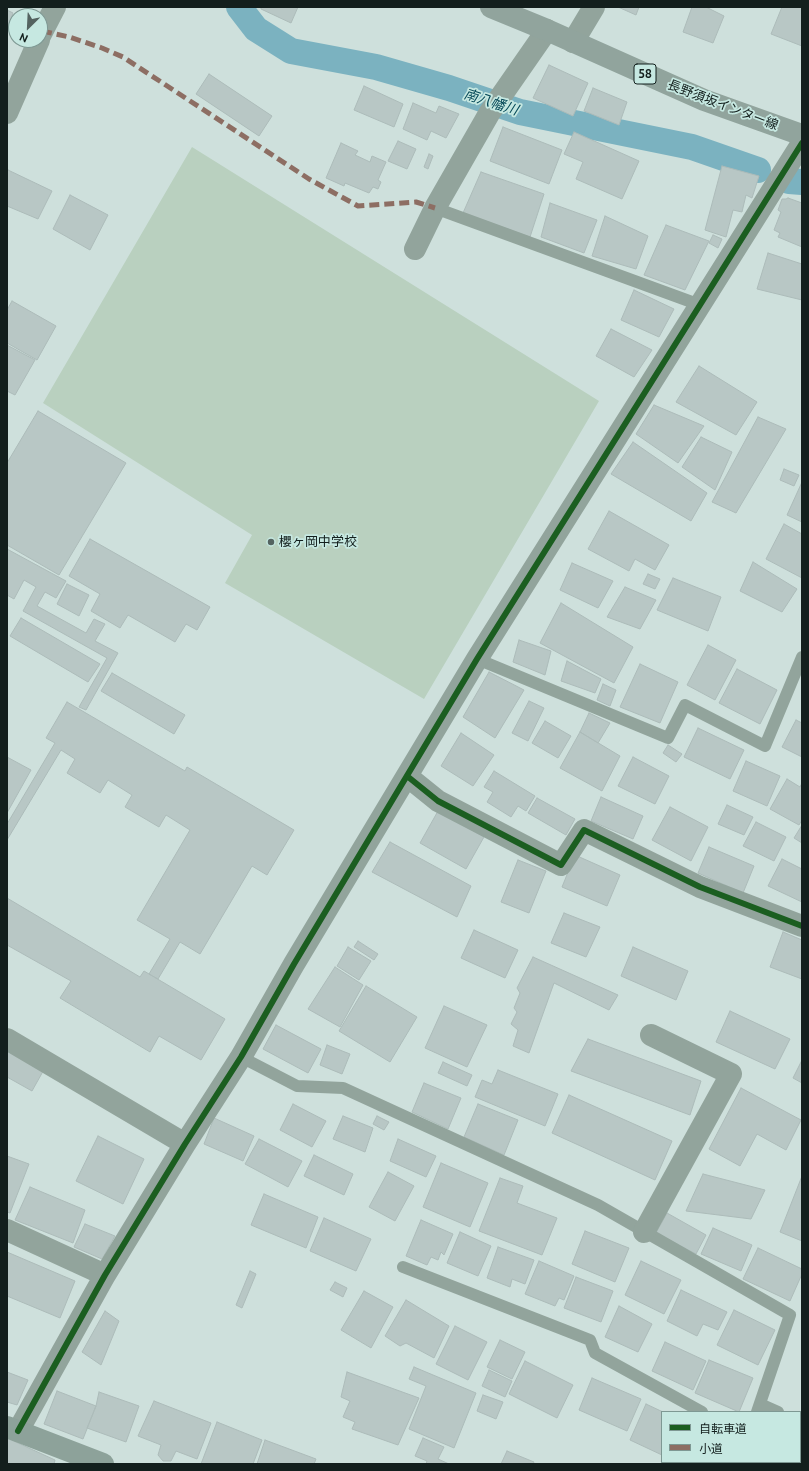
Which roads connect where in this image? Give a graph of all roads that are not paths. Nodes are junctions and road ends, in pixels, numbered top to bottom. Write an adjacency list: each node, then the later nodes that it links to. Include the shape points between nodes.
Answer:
1 (55, 7): 4 (street)
2 (491, 7): 5 (main road, 長野須坂インター線 / 58)
3 (594, 7): 6 (street)
4 (48, 21)
5 (547, 30): 6 (main road, 長野須坂インター線 / 58); 11 (street, via 495,105)
6 (572, 42): 9 (main road, 長野須坂インター線 / 58, via 704,100)
7 (35, 48): 8 (street)
8 (7, 113)
9 (802, 135)
10 (802, 143): 13 (street)
11 (435, 208): 12 (street); 13 (lane)
12 (415, 249)
13 (700, 305): 15 (street)
14 (802, 657): 15 (lane, via 765,746 685,705 668,738)
15 (477, 659): 16 (street)
16 (407, 776): 17 (street, via 438,801 561,865 584,830 700,887); 20 (street)
17 (802, 926)
18 (651, 1035): 23 (street, via 731,1074)
19 (7, 1039): 21 (street)
20 (241, 1057): 21 (street); 23 (lane, via 298,1086 343,1088 598,1205)
21 (185, 1144): 25 (street)
22 (7, 1230): 25 (street)
23 (644, 1232): 26 (lane, via 790,1315)
24 (403, 1267): 27 (lane, via 590,1340 595,1353)
25 (105, 1275): 29 (street)
26 (759, 1408): 28 (lane)
27 (700, 1411)
28 (773, 1411)
29 (13, 1429): 30 (street)
30 (103, 1464)

